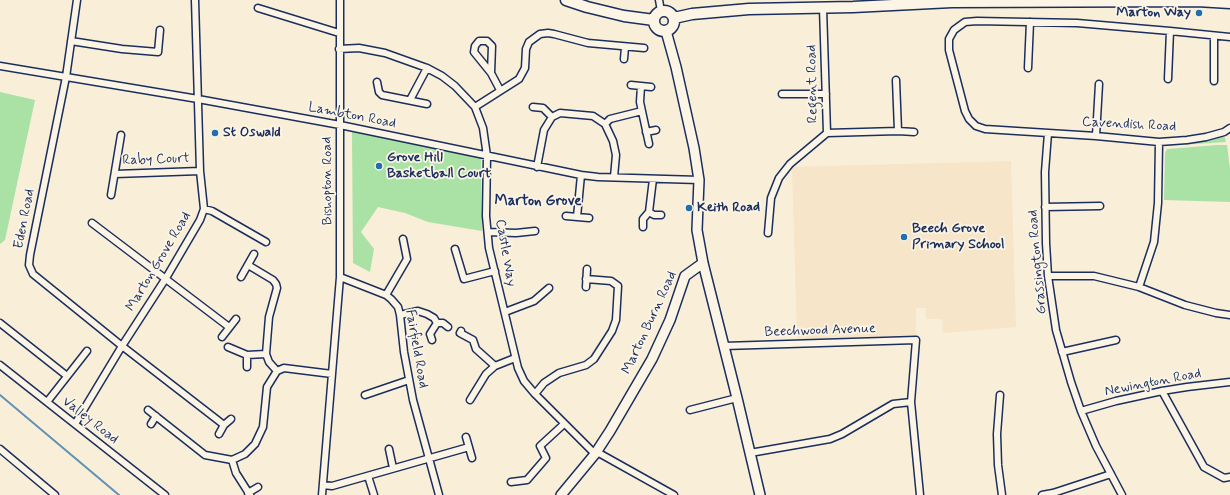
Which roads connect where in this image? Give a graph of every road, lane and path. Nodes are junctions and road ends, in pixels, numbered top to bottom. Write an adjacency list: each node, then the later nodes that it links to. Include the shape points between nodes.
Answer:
1 (77, 0): 19 (street, Eden Road)
2 (193, 0): 40 (street, Marton Grove Road)
3 (340, 0): 16 (street, Bishopton Road)
4 (566, 0): 11 (main road, via 624,16)
5 (659, 0): 9 (street)
6 (1230, 3): 8 (main road, via 952,2)
7 (258, 8): 16 (street)
8 (823, 8): 10 (main road, via 750,10 692,14); 39 (street, Regent Road)
9 (661, 11): 10 (main road, via 668,11); 11 (main road, via 656,14)
10 (674, 18): 14 (main road, via 672,28)
11 (654, 20): 14 (main road, via 657,28)
12 (1030, 22): 15 (street, via 1077,23); 26 (street); 55 (street, Cavendish Road, via 965,22 954,30 949,39 949,50 965,111 976,126 985,130)
13 (160, 30): 19 (street, via 158,52 122,50)
14 (666, 31): 67 (street, via 694,148)
15 (1170, 31): 17 (street); 29 (street)
16 (339, 33): 22 (street, Bishopton Road)
17 (1214, 36): 18 (street); 31 (street)
18 (1230, 37)
19 (71, 41): 28 (street, Eden Road)
20 (625, 46): 21 (street); 23 (street); 37 (street, via 588,43 554,34 540,34 529,42 526,49 523,75)
21 (644, 48)
22 (339, 49): 25 (street, Castle Way, via 359,48 385,53); 48 (street, Bishopton Road)
23 (624, 59)
24 (0, 66): 28 (street, Lambton Road)
25 (427, 68): 41 (street); 43 (street, Castle Way, via 455,86)
26 (1028, 68)
27 (491, 73): 27 (street, via 474,52 479,41 486,41 492,46); 37 (street)
28 (66, 77): 40 (street, Lambton Road); 111 (street, Eden Road, via 29,264 33,274)
29 (1168, 78)
30 (896, 80): 51 (street)
31 (1214, 81)
32 (378, 82): 41 (street, via 382,95)
33 (1099, 84): 57 (street)
34 (631, 85): 35 (street)
35 (641, 86): 36 (street); 45 (street)
36 (651, 87)
37 (500, 90): 43 (street)
38 (782, 94): 39 (street)
39 (826, 94): 54 (street, Regent Road)
40 (198, 99): 48 (street, Lambton Road); 62 (street, Marton Grove Road)
41 (410, 100): 42 (street)
42 (427, 104)
43 (475, 107): 60 (street, Castle Way, via 483,128)
44 (533, 108): 46 (street, via 543,108)
45 (642, 112): 47 (street, via 610,119); 52 (street)
46 (552, 117): 47 (street, via 560,113 593,116); 61 (street, via 544,130)
47 (605, 124): 65 (street, via 616,155)
48 (340, 125): 60 (street, Lambton Road); 92 (street, Bishopton Road)
49 (1230, 128): 58 (street, Cavendish Road, via 1206,137)
50 (656, 130): 52 (street)
51 (898, 131): 53 (street); 54 (street)
52 (646, 132): 59 (street)
53 (914, 132)
54 (827, 133): 81 (street, Regent Road, via 790,164 779,178 771,198)
55 (1048, 133): 57 (street, Cavendish Road); 70 (street, Grassington Road)
56 (121, 135): 63 (street, Raby Court)
57 (1096, 136): 58 (street, Cavendish Road)
58 (1159, 142): 96 (street, via 1158,203 1154,242)
59 (649, 144)
60 (487, 156): 61 (street, Lambton Road); 80 (street, Castle Way)
61 (537, 167): 64 (street, Lambton Road)
62 (200, 171): 63 (street, Raby Court); 71 (street, Marton Grove Road)
63 (114, 174): 68 (street, Raby Court)
64 (581, 175): 65 (street, Lambton Road); 75 (street)
65 (614, 177): 66 (street, Lambton Road)
66 (652, 179): 67 (street, Lambton Road); 72 (street)
67 (699, 180): 86 (street, via 697,230)
68 (111, 195)
69 (1100, 206): 70 (street)
70 (1045, 207): 90 (street, Grassington Road)
71 (204, 209): 83 (street); 93 (street, Marton Grove Road)
72 (649, 212): 73 (street); 78 (street, via 644,219)
73 (661, 215)
74 (566, 216): 75 (street)
75 (577, 217): 76 (street)
76 (589, 218)
77 (92, 223): 93 (street)
78 (643, 227)
79 (535, 231): 80 (street)
80 (488, 232): 89 (street, Castle Way)
81 (768, 232)
82 (403, 239): 98 (street, via 406,259)
83 (266, 242)
84 (455, 249): 89 (street, via 464,279)
85 (254, 254): 87 (street)
86 (703, 263): 112 (street); 149 (street, Marton Burn Road, via 685,276 670,320 652,359)
87 (248, 265): 91 (street); 117 (street, via 273,280 277,288 269,317)
88 (587, 269): 94 (street)
89 (495, 271): 99 (street, Castle Way)
90 (1048, 276): 96 (street, via 1094,276); 115 (street, Grassington Road)
91 (241, 277)
92 (340, 277): 98 (street, Fairfield Road); 123 (street)
93 (166, 278): 106 (street); 111 (street, Marton Grove Road)
94 (586, 279): 95 (street); 128 (street, via 611,281 618,286 616,320 612,331 594,359 586,365 559,373)
95 (586, 287)
96 (1139, 287): 101 (street, via 1185,305)
97 (549, 288): 99 (street, via 534,301)
98 (386, 295): 100 (street, Fairfield Road, via 398,307)
99 (505, 312): 118 (street, Castle Way)
100 (400, 315): 104 (street, via 418,312 434,318); 125 (street, Fairfield Road)
101 (1230, 315)
102 (236, 319): 106 (street)
103 (0, 323): 124 (street)
104 (437, 323): 105 (street, via 443,323); 109 (street, via 430,334)
105 (448, 327)
106 (229, 328): 108 (street)
107 (461, 331): 120 (street, via 460,333 473,340 476,349)
108 (222, 337)
109 (432, 340)
110 (1116, 340): 115 (street)
111 (122, 346): 140 (street, Marton Grove Road); 143 (street, Eden Road)
112 (724, 346): 131 (street); 134 (street, Beechwood Avenue, via 916,340)
113 (228, 347): 116 (street)
114 (87, 351): 124 (street)
115 (1062, 352): 137 (street, Grassington Road)
116 (247, 354): 117 (street); 121 (street)
117 (266, 354): 122 (street)
118 (515, 358): 120 (street); 128 (street, Castle Way, via 524,381)
119 (0, 365): 133 (street, Valley Road)
120 (495, 366): 132 (street, via 486,374)
121 (247, 367)
122 (277, 371): 123 (street, via 284,368); 153 (street, via 267,387 263,427 255,444 245,454)
123 (332, 374): 159 (street)
124 (67, 376): 133 (street)
125 (409, 380): 129 (street); 151 (street, Fairfield Road)
126 (1230, 382): 127 (street, Newington Road)
127 (1162, 391): 137 (street, Newington Road); 157 (street, via 1204,467 1224,478)
128 (535, 394): 142 (street, Castle Way)
129 (365, 395)
130 (1000, 395): 172 (street, via 997,434)
131 (737, 398): 136 (street); 150 (street)
132 (470, 400)
133 (47, 402): 140 (street, Valley Road)
134 (911, 402): 150 (street, via 893,404 830,439); 171 (street)
135 (148, 410): 138 (street)
136 (690, 410)
137 (1080, 411): 155 (street, Grassington Road)
138 (156, 416): 141 (street); 153 (street, via 205,455)
139 (231, 419): 143 (street)
140 (75, 424): 164 (street, Valley Road)
141 (151, 424)
142 (564, 424): 149 (street, Castle Way); 158 (street, via 540,446 546,458 527,480)
143 (224, 425): 144 (street)
144 (219, 434)
145 (466, 437): 146 (street)
146 (469, 447): 151 (street); 152 (street)
147 (0, 449): 163 (street)
148 (388, 449): 154 (street)
149 (596, 453): 168 (street, Marton Burn Road); 169 (street, Castle Way)
150 (750, 454): 170 (street)
151 (428, 458): 154 (street); 167 (street, Fairfield Road)
152 (472, 458)
153 (232, 460): 161 (street, via 236,474)
154 (393, 468): 156 (street)
155 (1111, 474): 162 (street); 174 (street, Grassington Road)
156 (368, 476): 159 (street, via 332,486); 166 (street)
157 (1230, 477)
158 (511, 482)
159 (323, 485): 165 (street)
160 (258, 487): 161 (street)
161 (249, 494)
162 (1053, 494): 173 (street)
163 (55, 495)
164 (165, 495)
165 (322, 495)
166 (374, 495)
167 (439, 495)
168 (561, 495)
169 (674, 495)
170 (760, 495)
171 (920, 495)
172 (1002, 495)
173 (1042, 495)
174 (1122, 495)

